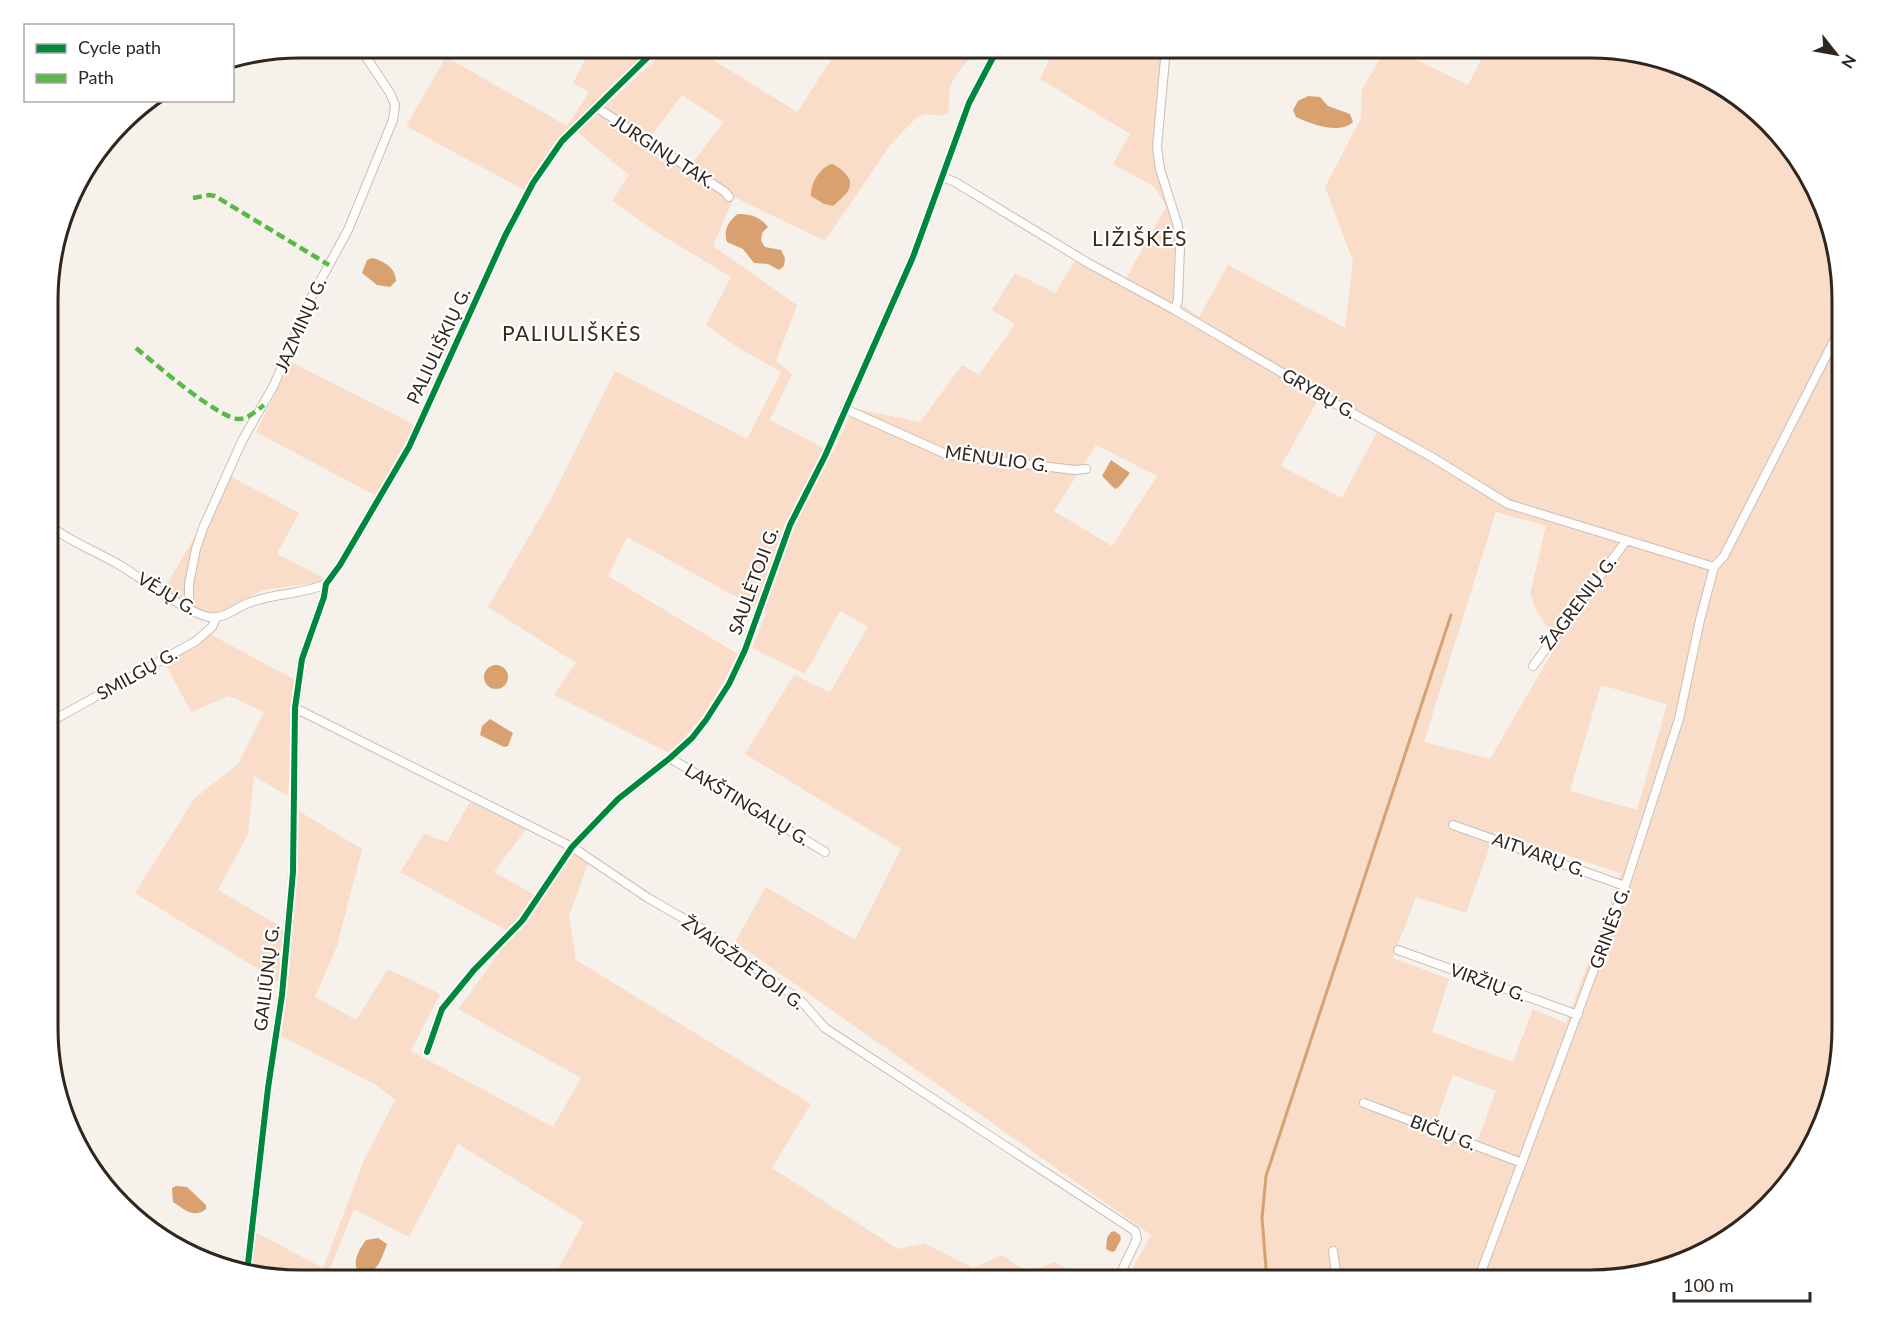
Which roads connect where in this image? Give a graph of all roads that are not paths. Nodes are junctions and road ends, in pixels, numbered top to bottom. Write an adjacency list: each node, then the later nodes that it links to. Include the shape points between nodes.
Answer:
1 (367, 59): 16 (street, JAZMINŲ G., via 390,93 395,105 393,120 348,230 312,296 274,385 242,441 203,528)
2 (646, 59): 5 (street, PALIULIŠKIŲ G.)
3 (990, 59): 6 (street, SAULĖTOJI G., via 969,103)
4 (1165, 59): 8 (street, via 1157,147 1178,226)
5 (596, 107): 7 (street, JURGINŲ TAK.); 15 (street, PALIULIŠKIŲ G., via 562,141 533,183 409,447)
6 (943, 177): 8 (street, GRYBŲ G.); 10 (street, SAULĖTOJI G., via 913,257)
7 (729, 197)
8 (1175, 310): 13 (street, GRYBŲ G., via 1508,504)
9 (1832, 346): 14 (street, GRINĖS G., via 1724,556)
10 (844, 409): 11 (street, MĖNULIO G., via 948,455); 22 (street, SAULĖTOJI G., via 790,525 729,684 692,738)
11 (1086, 469)
12 (58, 532): 16 (street, VĖJŲ G.)
13 (1626, 541): 14 (street, GRYBŲ G.); 18 (street, ŽAGRENIŲ G.)
14 (1714, 567): 26 (street, GRINĖS G., via 1679,719)
15 (326, 584): 17 (street, VĖJŲ G., via 262,597); 19 (street, PALIULIŠKIŲ G., via 302,659)
16 (185, 607): 17 (street, VĖJŲ G.)
17 (216, 618): 21 (street, SMILGŲ G., via 196,641)
18 (1533, 666)
19 (298, 686): 20 (street, GAILIŪNŲ G.)
20 (295, 708): 24 (street, ŽVAIGŽDĖTOJI G.); 33 (street, GAILIŪNŲ G., via 293,872 282,995)
21 (58, 718)
22 (670, 758): 24 (street, SAULĖTOJI G., via 618,799); 25 (street, LAKŠTINGALŲ G.)
23 (1453, 825): 26 (street, AITVARŲ G.)
24 (572, 847): 29 (street, SAULĖTOJI G., via 522,921 442,1009); 34 (street, ŽVAIGŽDĖTOJI G., via 702,929 802,1002 825,1028 1135,1231 1137,1239)
25 (825, 852)
26 (1625, 886): 28 (street, GRINĖS G.)
27 (1398, 950): 28 (street, VIRŽIŲ G.)
28 (1578, 1015): 31 (street, GRINĖS G.)
29 (427, 1052)
30 (1364, 1103): 31 (street, BIČIŲ G.)
31 (1522, 1163): 36 (street, GRINĖS G.)
32 (1333, 1251): 35 (street)
33 (248, 1264)
34 (1123, 1268)
35 (1336, 1270)
36 (1482, 1270)

